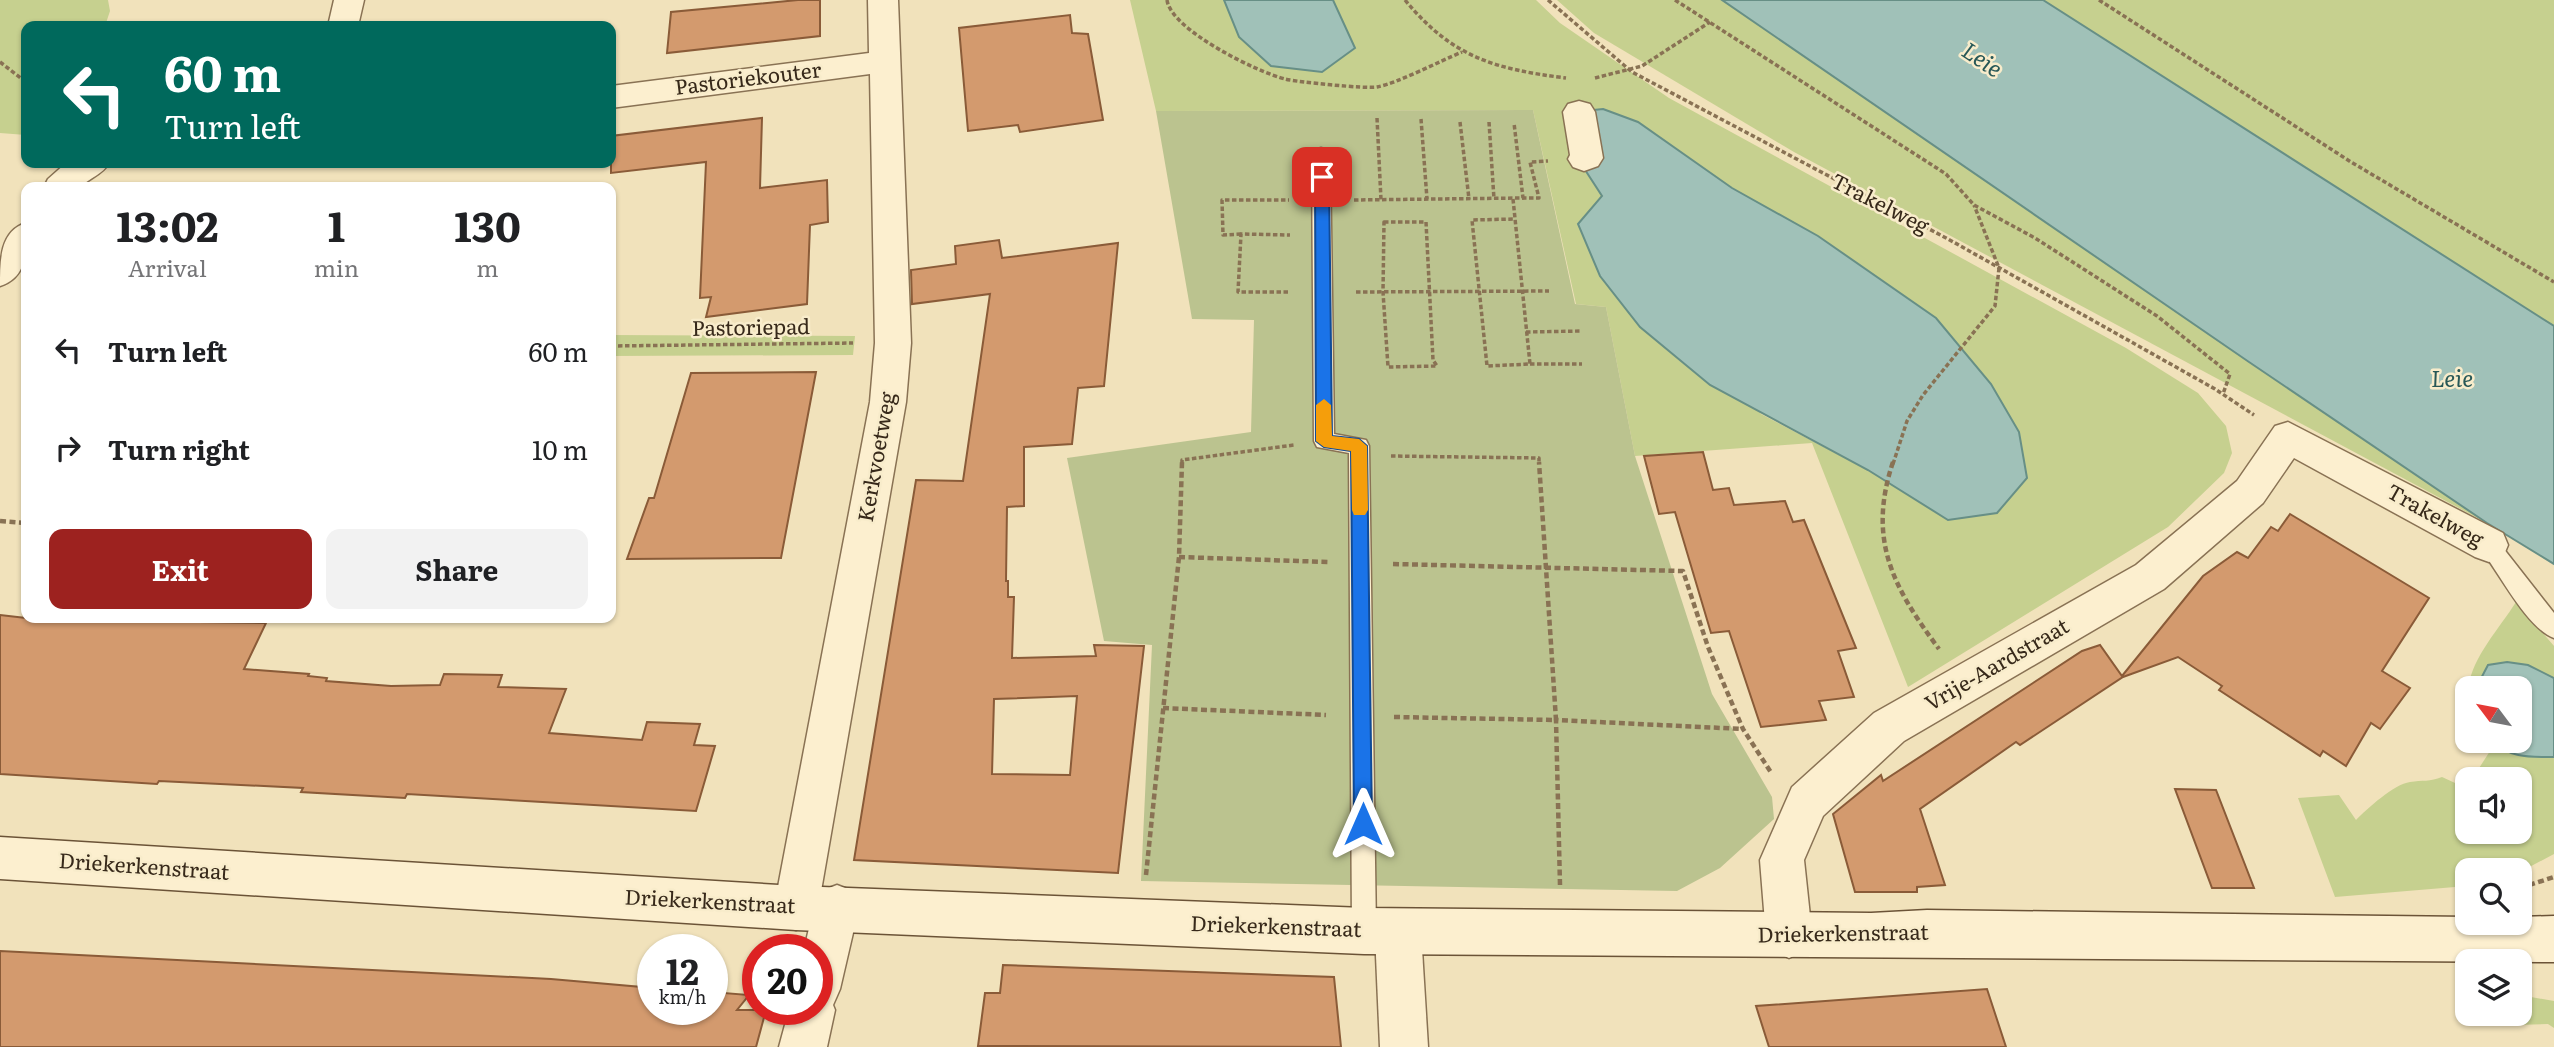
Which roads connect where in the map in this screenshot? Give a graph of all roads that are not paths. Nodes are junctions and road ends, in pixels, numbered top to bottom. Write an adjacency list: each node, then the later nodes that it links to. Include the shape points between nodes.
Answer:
1 (349, 0): 3 (street)
2 (883, 0): 4 (street, Kerkvoetweg)
3 (344, 21)
4 (886, 61): 5 (street, Pastoriekouter); 17 (street, Kerkvoetweg, via 892,342 888,402)
5 (616, 96)
6 (1579, 112): 8 (street)
7 (1321, 154): 18 (lane, via 1324,441 1359,446 1362,717)
8 (1584, 159)
9 (83, 168): 10 (street)
10 (66, 182)
11 (21, 242): 12 (street)
12 (0, 273)
13 (2288, 437): 14 (street, Trakelweg); 20 (street, Vrije-Aardstraat, via 2250,492 2150,577 1889,727 1807,802 1782,860)
14 (2489, 545): 15 (lane, Trakelweg, via 2538,614)
15 (2554, 628)
16 (0, 858): 17 (street, Driekerkenstraat)
17 (816, 907): 18 (street, Driekerkenstraat); 19 (street, Kerkvoetweg)
18 (1381, 932): 20 (street, Driekerkenstraat); 24 (street)
19 (816, 934)
20 (1788, 935): 21 (street, Driekerkenstraat)
21 (2554, 939)
22 (808, 1025): 23 (street)
23 (803, 1047)
24 (1404, 1047)

